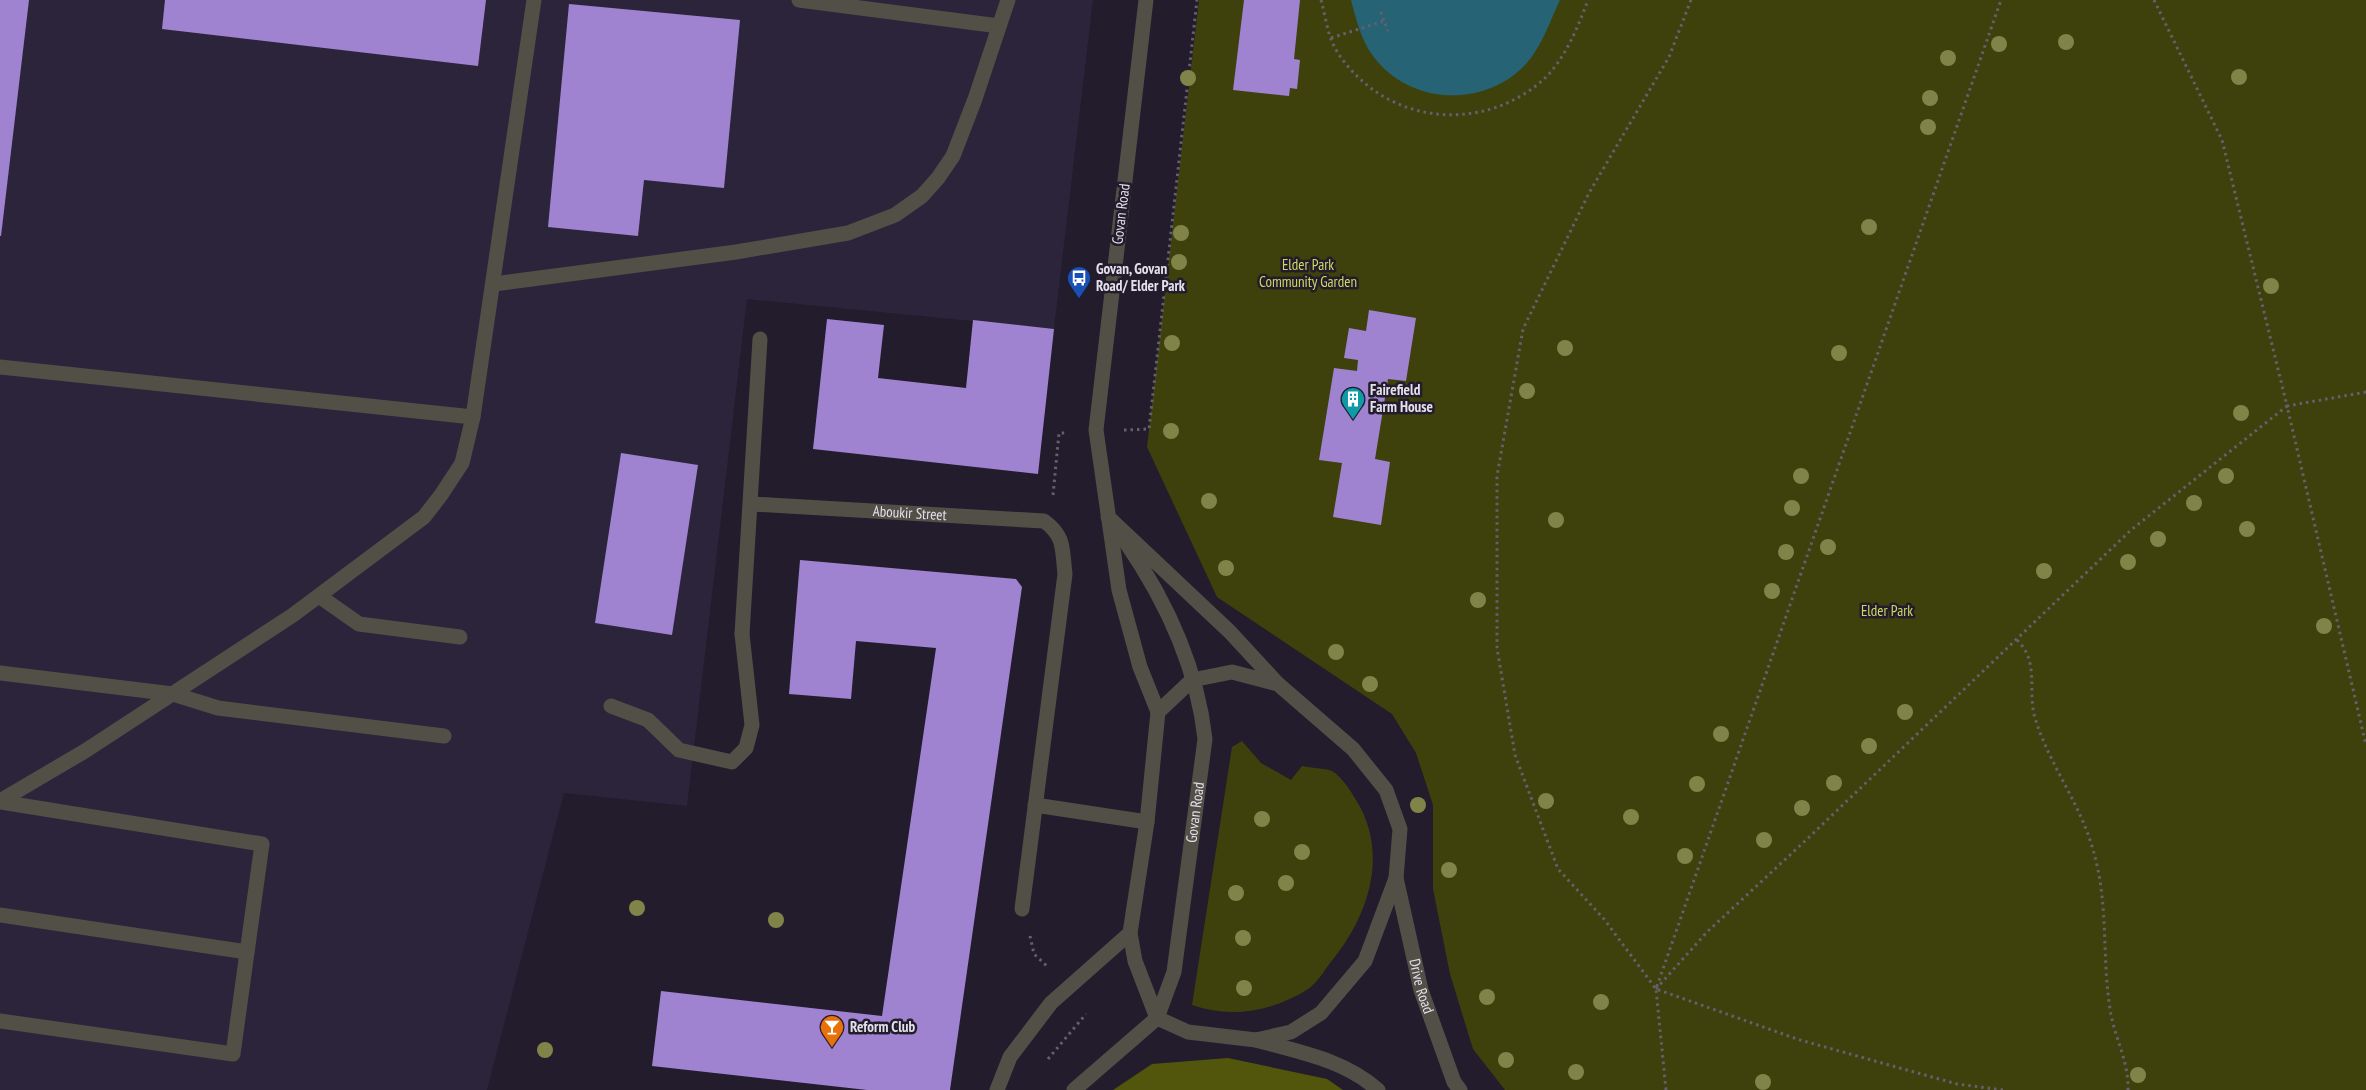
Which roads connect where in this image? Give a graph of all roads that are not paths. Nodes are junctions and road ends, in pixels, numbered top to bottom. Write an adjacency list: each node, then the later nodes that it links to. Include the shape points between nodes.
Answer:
1 (534, 0): 6 (street)
2 (799, 0): 5 (street)
3 (1008, 0): 5 (street)
4 (1146, 0): 11 (street, Govan Road, via 1096,430)
5 (999, 26): 6 (street, via 953,156 922,196 896,215 848,234)
6 (494, 284): 9 (street)
7 (760, 339): 10 (street)
8 (0, 367): 9 (street)
9 (473, 417): 12 (street, via 462,463 442,496 424,517)
10 (752, 504): 18 (street, via 742,634 752,724 746,748 732,762 679,750 648,720); 22 (street, Aboukir Street, via 1044,521 1055,531 1065,574)
11 (1108, 517): 15 (street, Govan Road, via 1150,578 1184,651); 16 (street, via 1230,632); 19 (street, Govan Road, via 1120,590 1140,668)
12 (319, 596): 13 (street, via 359,624); 17 (street, via 294,616)
13 (460, 636)
14 (0, 673): 17 (street)
15 (1192, 680): 16 (street, via 1232,672); 19 (street); 29 (street, Govan Road, via 1205,739 1174,972)
16 (1278, 684): 24 (street, via 1353,748 1386,790 1400,829)
17 (174, 694): 20 (street, via 218,708); 21 (street)
18 (611, 706)
19 (1158, 712): 23 (street)
20 (444, 736)
21 (0, 801): 28 (street, via 262,844)
22 (1035, 805): 23 (street); 25 (street)
23 (1147, 822): 27 (street)
24 (1396, 878): 31 (street, via 1365,961 1321,1013 1291,1032); 35 (street, Drive Road, via 1421,990 1454,1082)
25 (1022, 909)
26 (0, 915): 28 (street)
27 (1130, 933): 29 (street, via 1135,962); 32 (street, via 1052,1003 1010,1057)
28 (247, 952): 30 (street, via 233,1054)
29 (1156, 1018): 31 (street, via 1188,1032); 33 (street, Govan Road)
30 (0, 1022)
31 (1256, 1040): 34 (street, via 1330,1061 1364,1076)
32 (997, 1090)
33 (1074, 1090)
34 (1378, 1090)
35 (1460, 1090)

